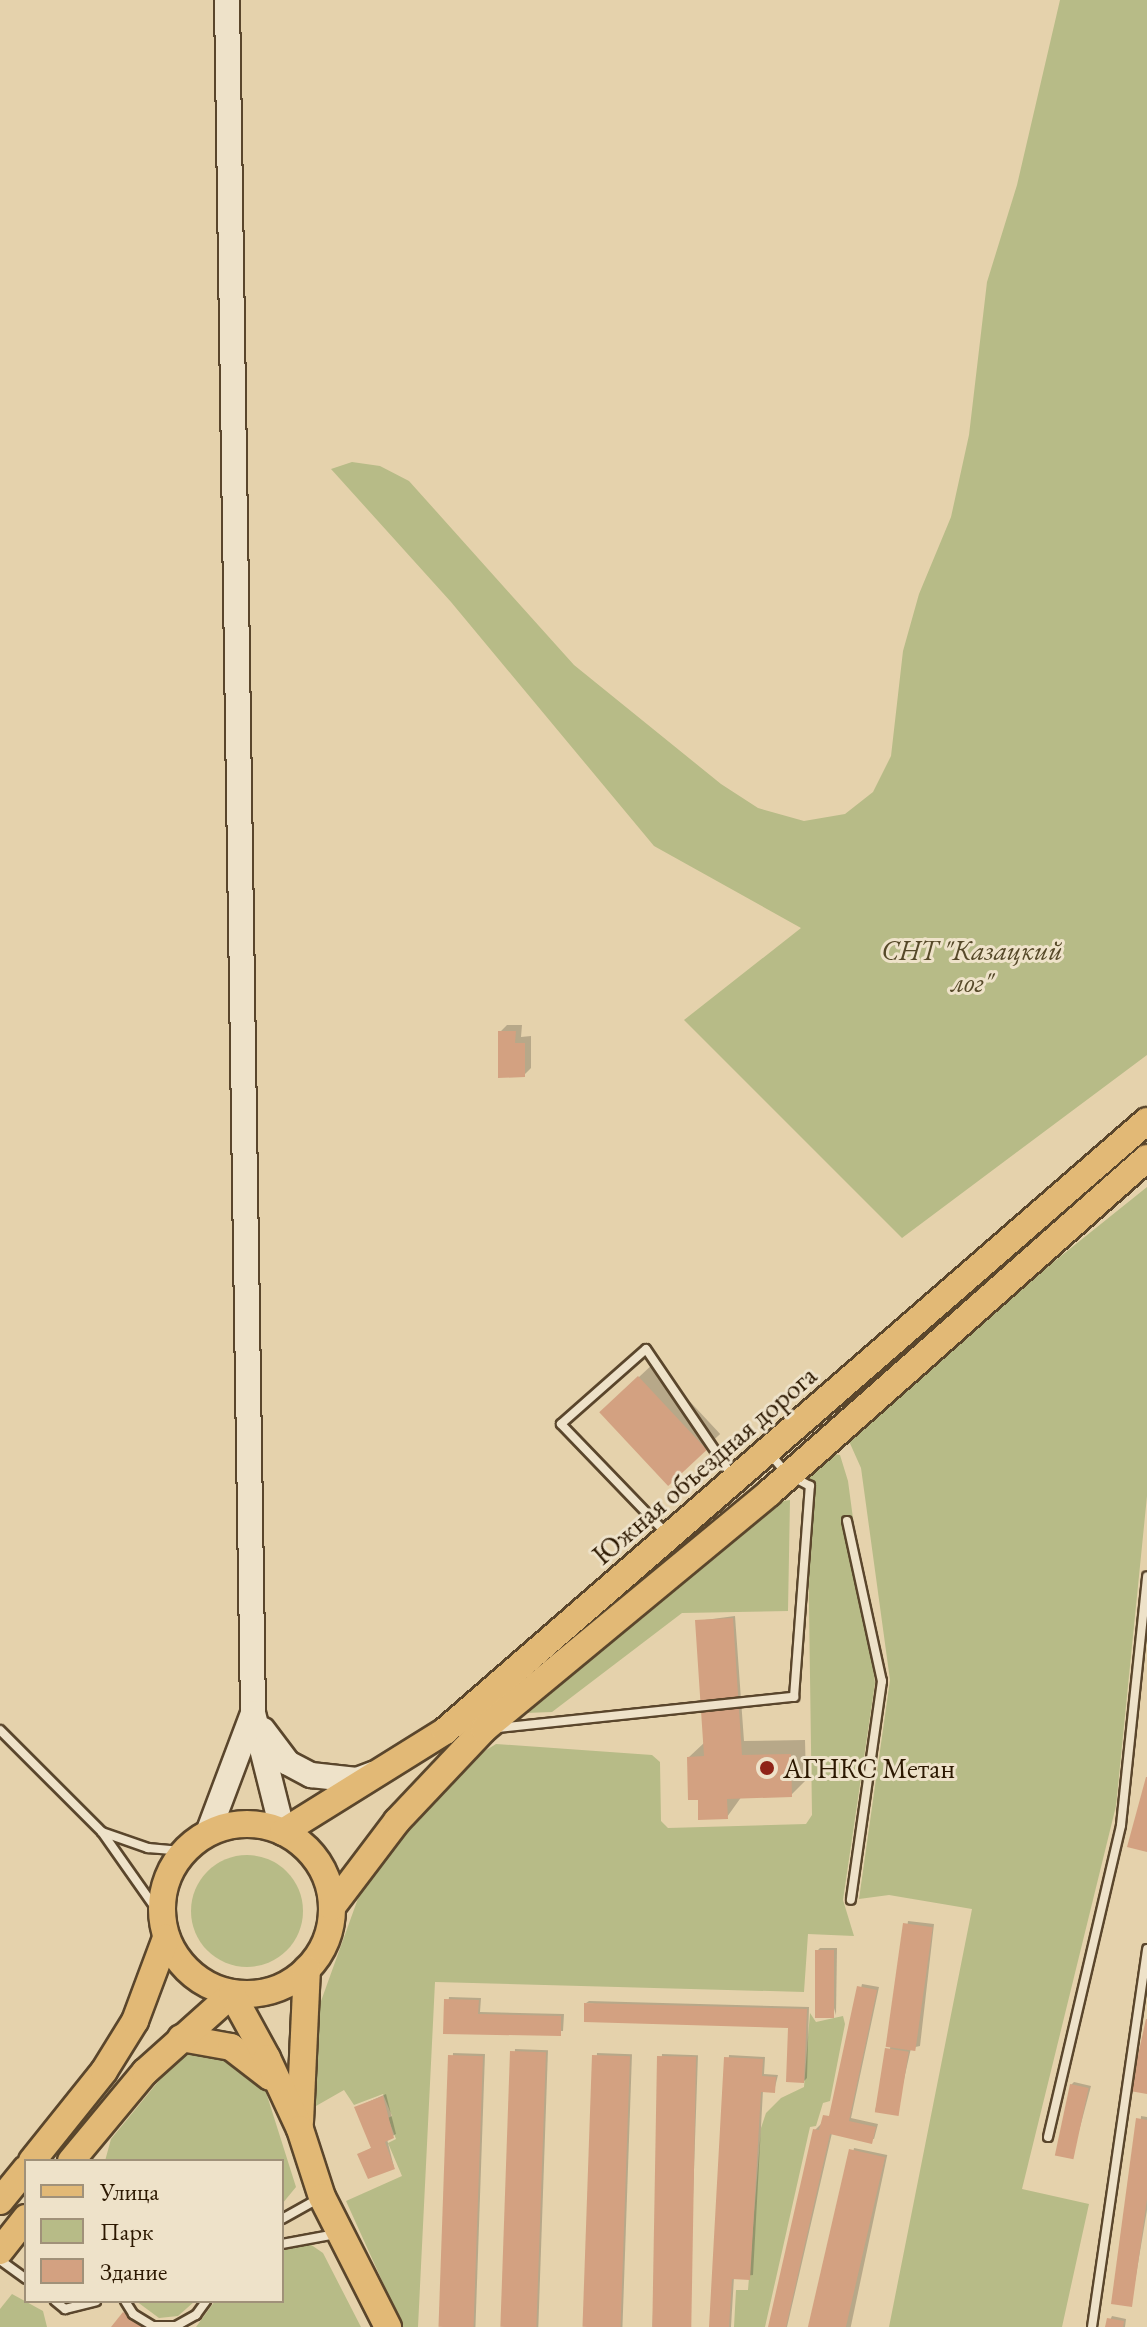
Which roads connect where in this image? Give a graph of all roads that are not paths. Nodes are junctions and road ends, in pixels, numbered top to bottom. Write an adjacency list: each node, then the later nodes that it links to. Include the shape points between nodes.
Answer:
1 (227, 0): 10 (street)
2 (1147, 1121): 4 (main road, Южная объездная дорога)
3 (1147, 1158): 5 (main road, Южная объездная дорога)
4 (768, 1452): 5 (lane); 6 (main road, Южная объездная дорога)
5 (787, 1474): 11 (main road, Южная объездная дорога); 11 (lane, via 810,1486 794,1697)
6 (736, 1481): 8 (main road, Южная объездная дорога); 8 (lane, via 646,1349 561,1424)
7 (847, 1521): 18 (lane, via 882,1681)
8 (670, 1537): 13 (main road, Южная объездная дорога, via 445,1731)
9 (1147, 1576): 26 (lane, via 1121,1825)
10 (253, 1713): 13 (street, via 288,1763 311,1775 357,1780); 15 (street); 16 (street)
11 (484, 1729): 19 (main road, Южная объездная дорога, via 397,1821)
12 (0, 1730): 14 (lane)
13 (394, 1766): 15 (main road, Южная объездная дорога)
14 (102, 1832): 17 (lane, via 148,1848); 20 (lane)
15 (283, 1832): 16 (main road, via 232,1825); 19 (main road, via 318,1862)
16 (208, 1833): 17 (main road)
17 (184, 1851): 20 (main road, via 165,1881)
18 (851, 1900)
19 (332, 1907): 22 (main road, via 325,1940)
20 (163, 1927): 23 (main road, via 181,1964 204,1984); 28 (main road, via 135,2021 104,2071)
21 (1147, 1949): 44 (lane)
22 (307, 1969): 23 (main road, via 285,1985 259,1994); 25 (main road)
23 (232, 1994): 24 (main road); 25 (main road)
24 (181, 2038): 25 (main road, via 210,2040 250,2058 281,2090); 27 (main road, via 145,2072)
25 (300, 2129): 30 (main road)
26 (1048, 2137)
27 (79, 2158)
28 (34, 2159)
29 (24, 2171): 31 (main road)
30 (322, 2197): 32 (lane); 34 (main road)
31 (0, 2201)
32 (284, 2218)
33 (24, 2221): 36 (main road)
34 (340, 2234): 35 (lane); 43 (main road)
35 (284, 2244)
36 (0, 2251)
37 (0, 2260): 38 (lane)
38 (24, 2278)
39 (58, 2303): 40 (lane, via 65,2309)
40 (88, 2303)
41 (126, 2303): 42 (lane, via 153,2326 176,2326)
42 (205, 2303)
43 (388, 2327)
44 (1092, 2327)

